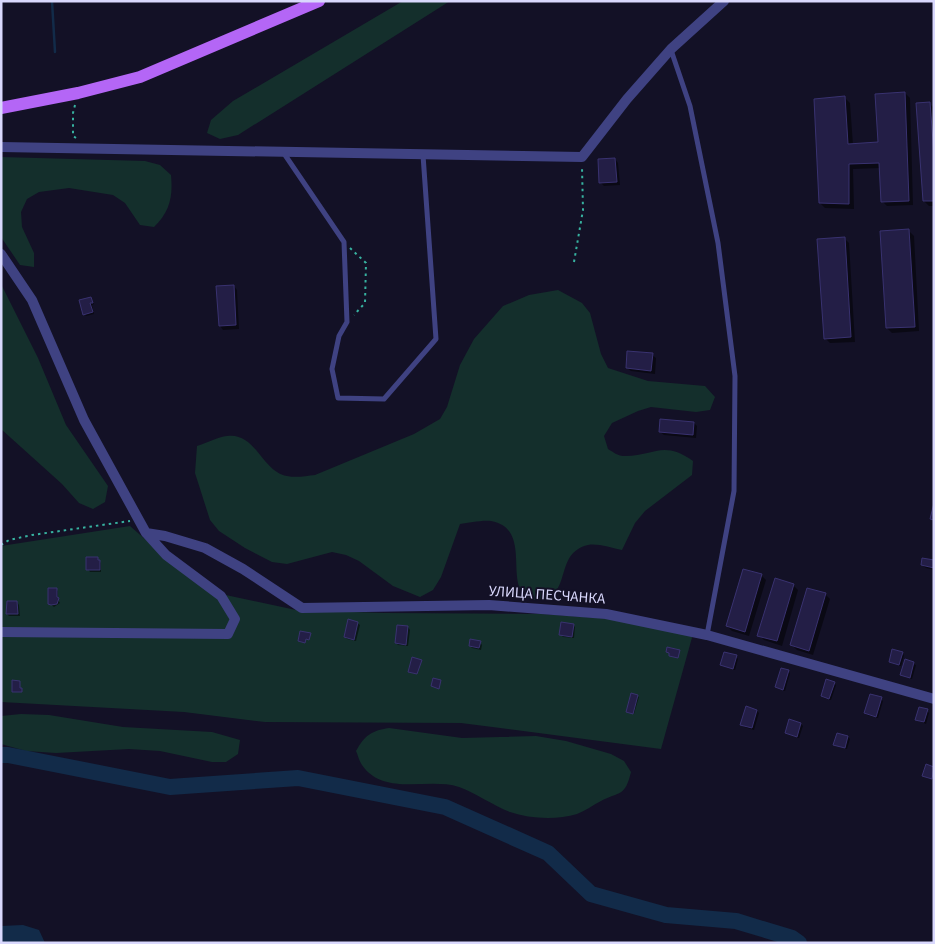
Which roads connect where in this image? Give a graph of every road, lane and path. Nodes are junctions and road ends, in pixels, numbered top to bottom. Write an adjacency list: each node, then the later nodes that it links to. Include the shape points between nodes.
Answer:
1 (319, 1): 4 (main road, via 140,77)
2 (724, 1): 3 (street)
3 (670, 49): 10 (street); 19 (lane, via 690,106 718,243 735,376 734,491)
4 (78, 93): 5 (main road); 7 (path, via 73,113 73,136)
5 (1, 108)
6 (1, 147): 7 (street)
7 (87, 148): 8 (street)
8 (283, 152): 9 (street); 11 (lane)
9 (423, 155): 10 (street); 14 (lane, via 436,339 384,399 338,398 332,369 339,336)
10 (582, 157): 13 (path, via 583,210)
11 (344, 242): 14 (lane); 14 (path, via 366,263 365,304)
12 (1, 254): 15 (street, via 32,300 84,420)
13 (574, 262)
14 (347, 322)
15 (140, 520): 16 (street); 17 (path, via 32,535)
16 (146, 533): 18 (street, via 166,555 221,596 235,620 228,634); 19 (street, УЛИЦА ПЕСЧАНКА, via 205,548 302,608 489,605 606,614)
17 (1, 545)
18 (1, 632)
19 (707, 635): 20 (street, УЛИЦА ПЕСЧАНКА)
20 (934, 699)

